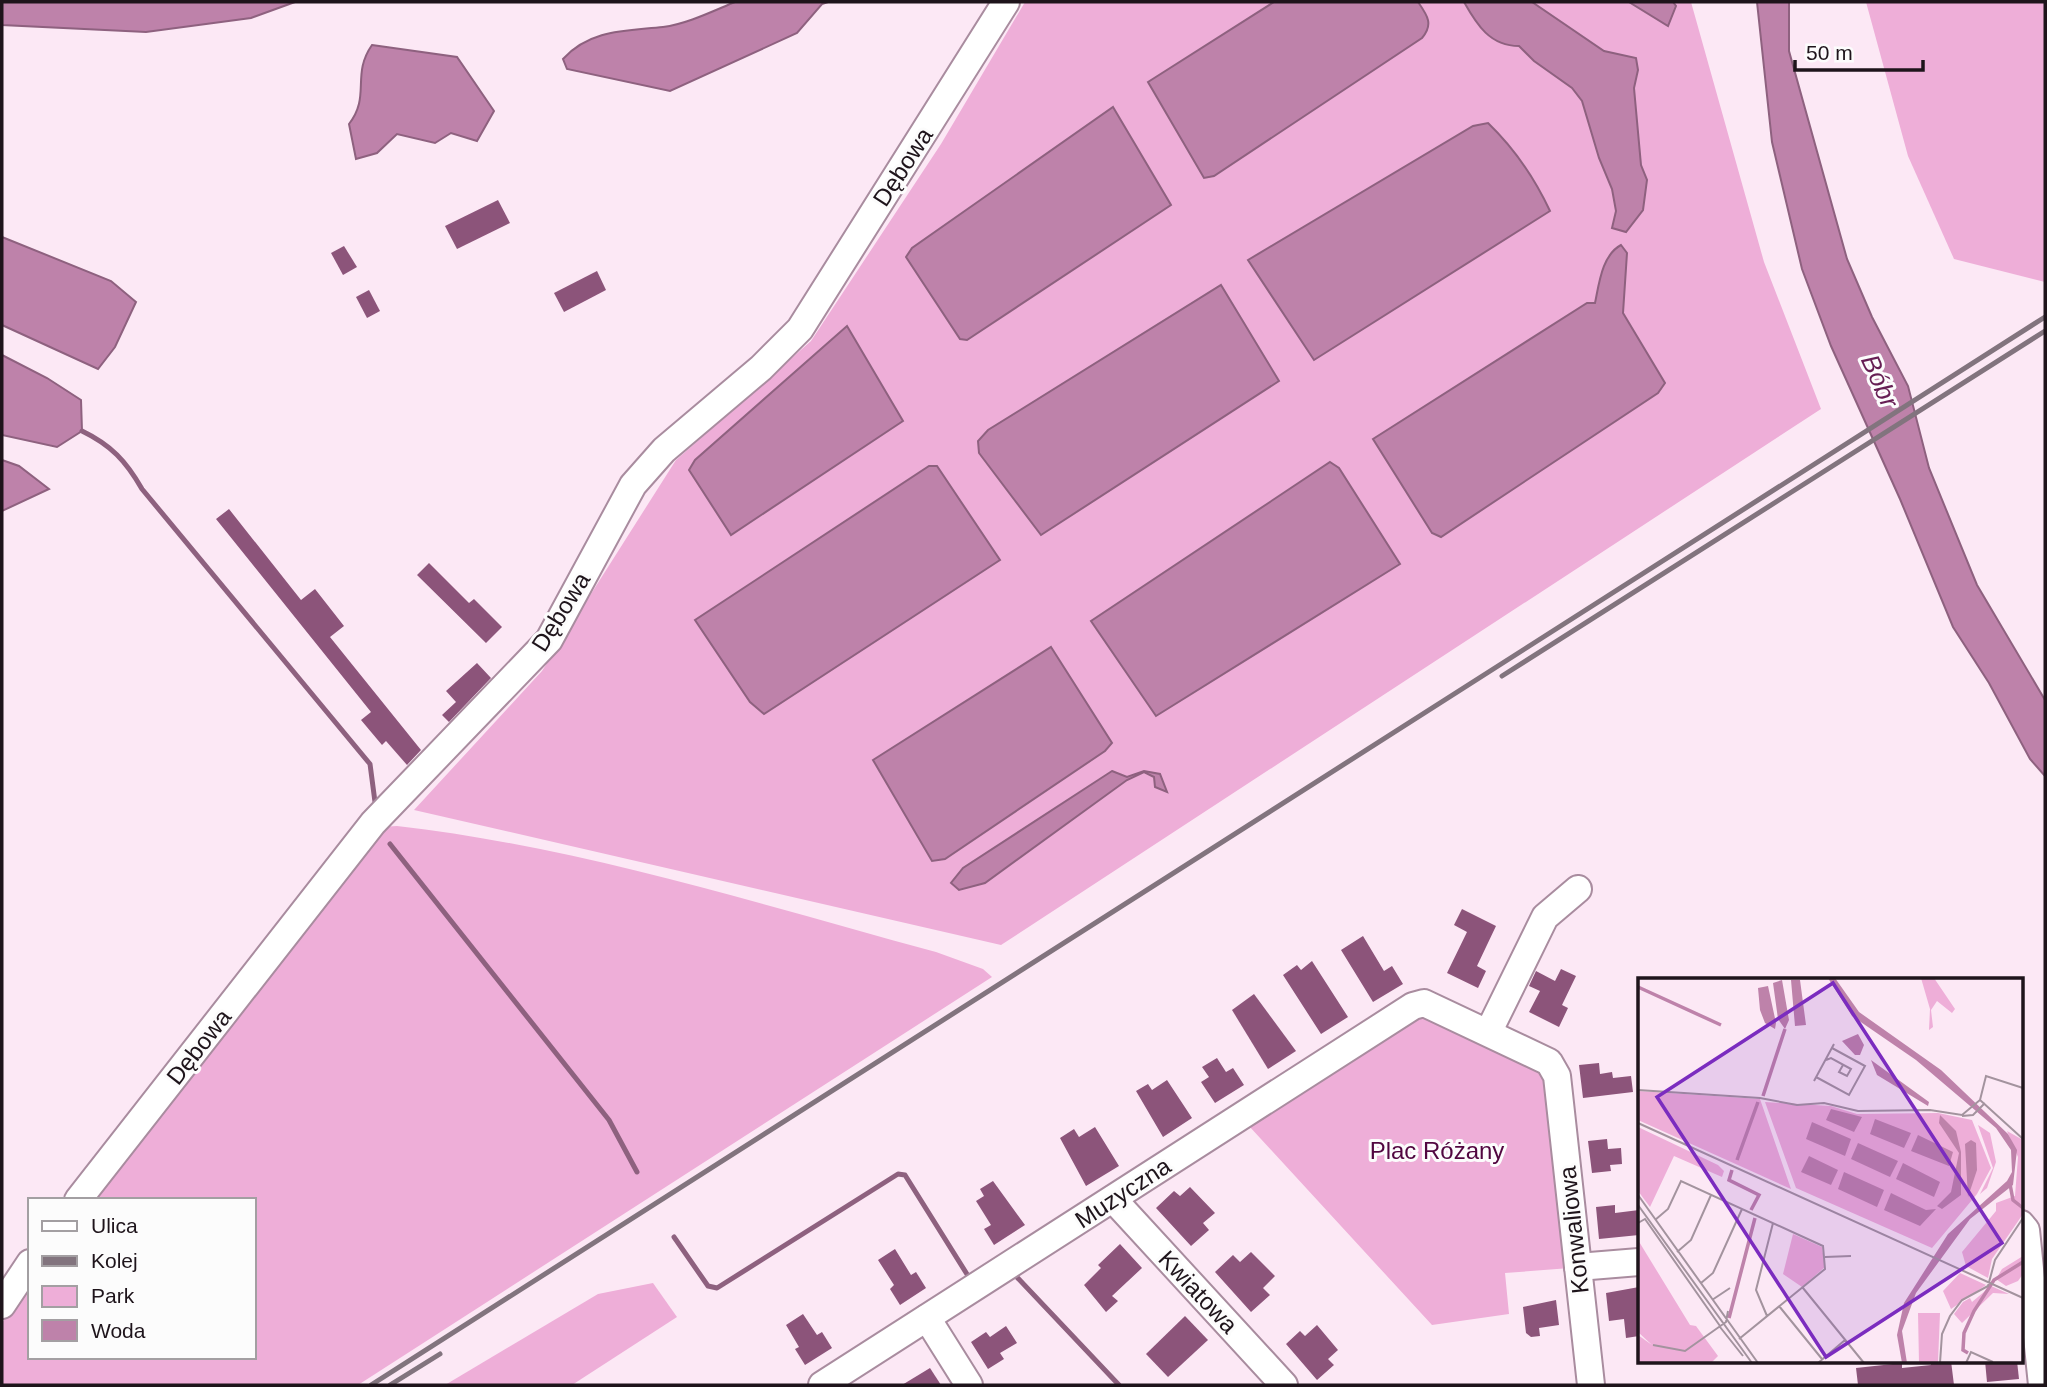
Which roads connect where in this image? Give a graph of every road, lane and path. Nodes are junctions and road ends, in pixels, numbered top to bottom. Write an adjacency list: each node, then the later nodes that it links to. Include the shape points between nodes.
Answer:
1 (1006, 2): 4 (street, Dębowa, via 800,329 664,450 634,485 549,640 373,823)
2 (1578, 889): 3 (street, via 1545,917)
3 (1489, 1031): 5 (street, Muzyczna, via 1424,1003 1413,1006); 9 (street, Konwaliowa, via 1549,1062 1558,1076)
4 (80, 1198)
5 (1113, 1199): 11 (street, Muzyczna); 14 (street, Kwiatowa)
6 (2022, 1225): 16 (street)
7 (1638, 1262): 9 (street)
8 (28, 1267): 10 (street)
9 (1578, 1267): 15 (street, Konwaliowa)
10 (2, 1305)
11 (927, 1318): 12 (street, Muzyczna); 13 (street)
12 (822, 1385)
13 (969, 1385)
14 (1284, 1385)
15 (1591, 1385)
16 (2042, 1385)

